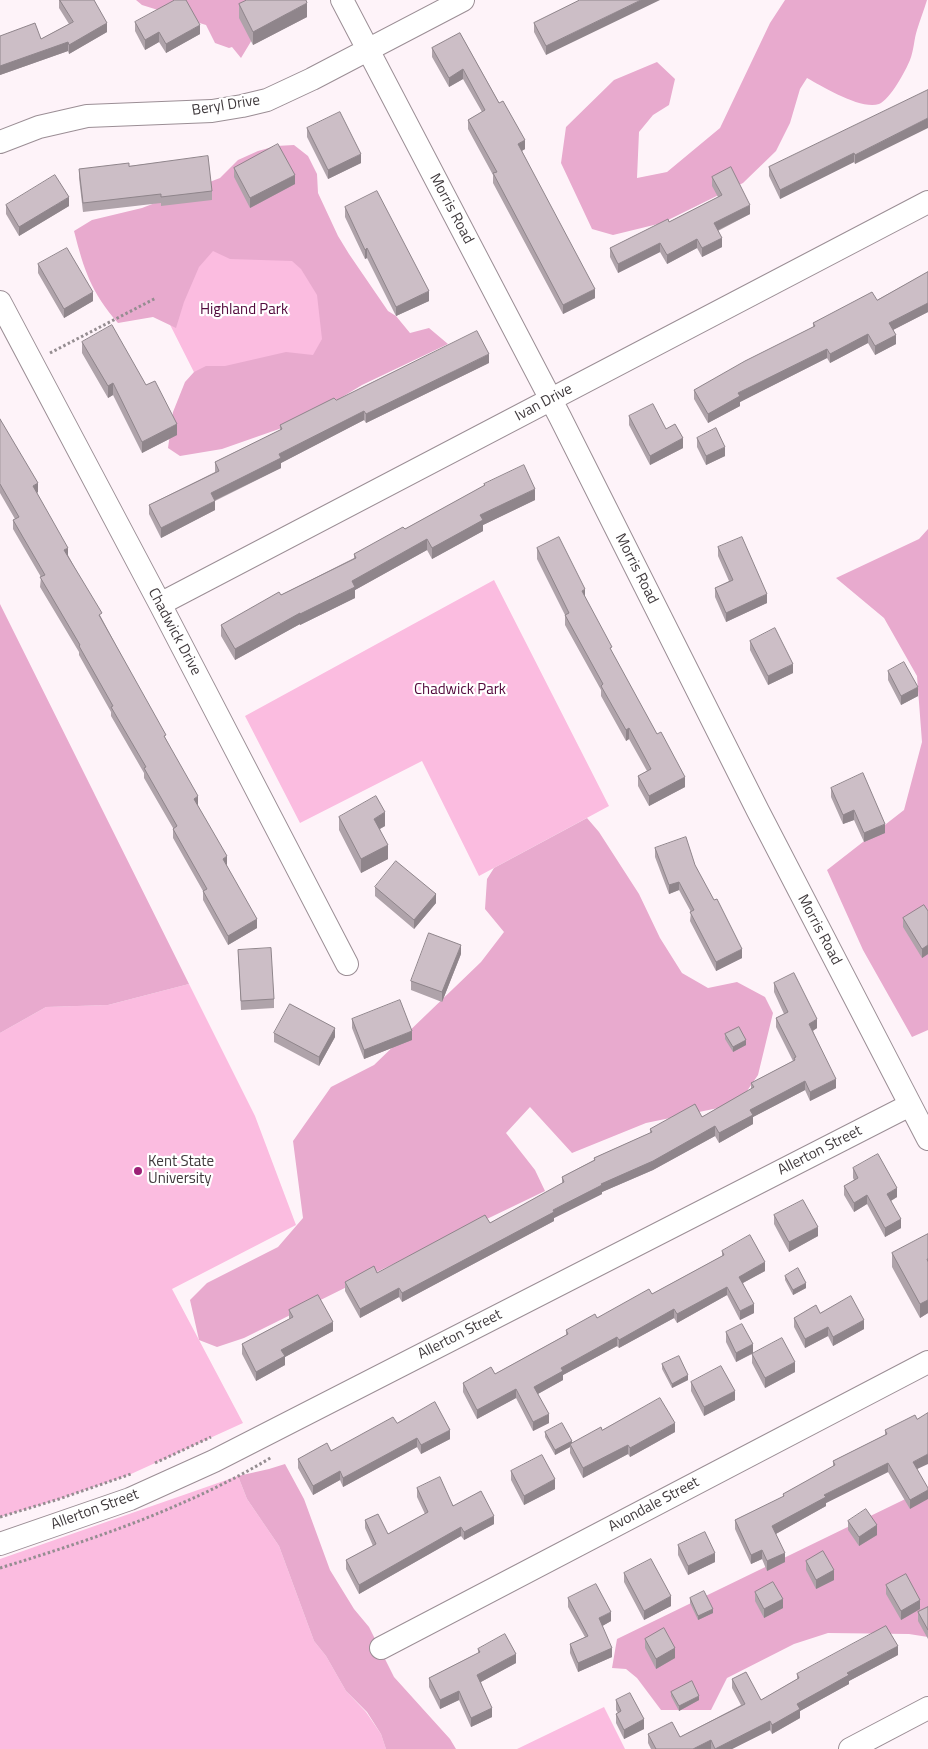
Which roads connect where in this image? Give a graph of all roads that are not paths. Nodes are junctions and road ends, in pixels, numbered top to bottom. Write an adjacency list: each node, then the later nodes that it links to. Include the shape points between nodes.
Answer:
1 (342, 0): 3 (street, Morris Road)
2 (463, 0): 3 (street, Beryl Drive)
3 (367, 50): 4 (street, Beryl Drive, via 267,100 212,111 87,116 39,127); 7 (street, Morris Road)
4 (0, 142)
5 (928, 202): 7 (street, Ivan Drive)
6 (0, 302): 8 (street, Chadwick Drive)
7 (551, 400): 8 (street, Ivan Drive); 10 (street, Morris Road)
8 (160, 604): 9 (street, Chadwick Drive)
9 (347, 964)
10 (910, 1105): 11 (street, Morris Road); 13 (street, Allerton Street, via 214,1461 130,1499)
11 (928, 1139)
12 (928, 1362): 14 (street, Avondale Street)
13 (0, 1544)
14 (381, 1648)
15 (928, 1708): 16 (street)
16 (850, 1749)

